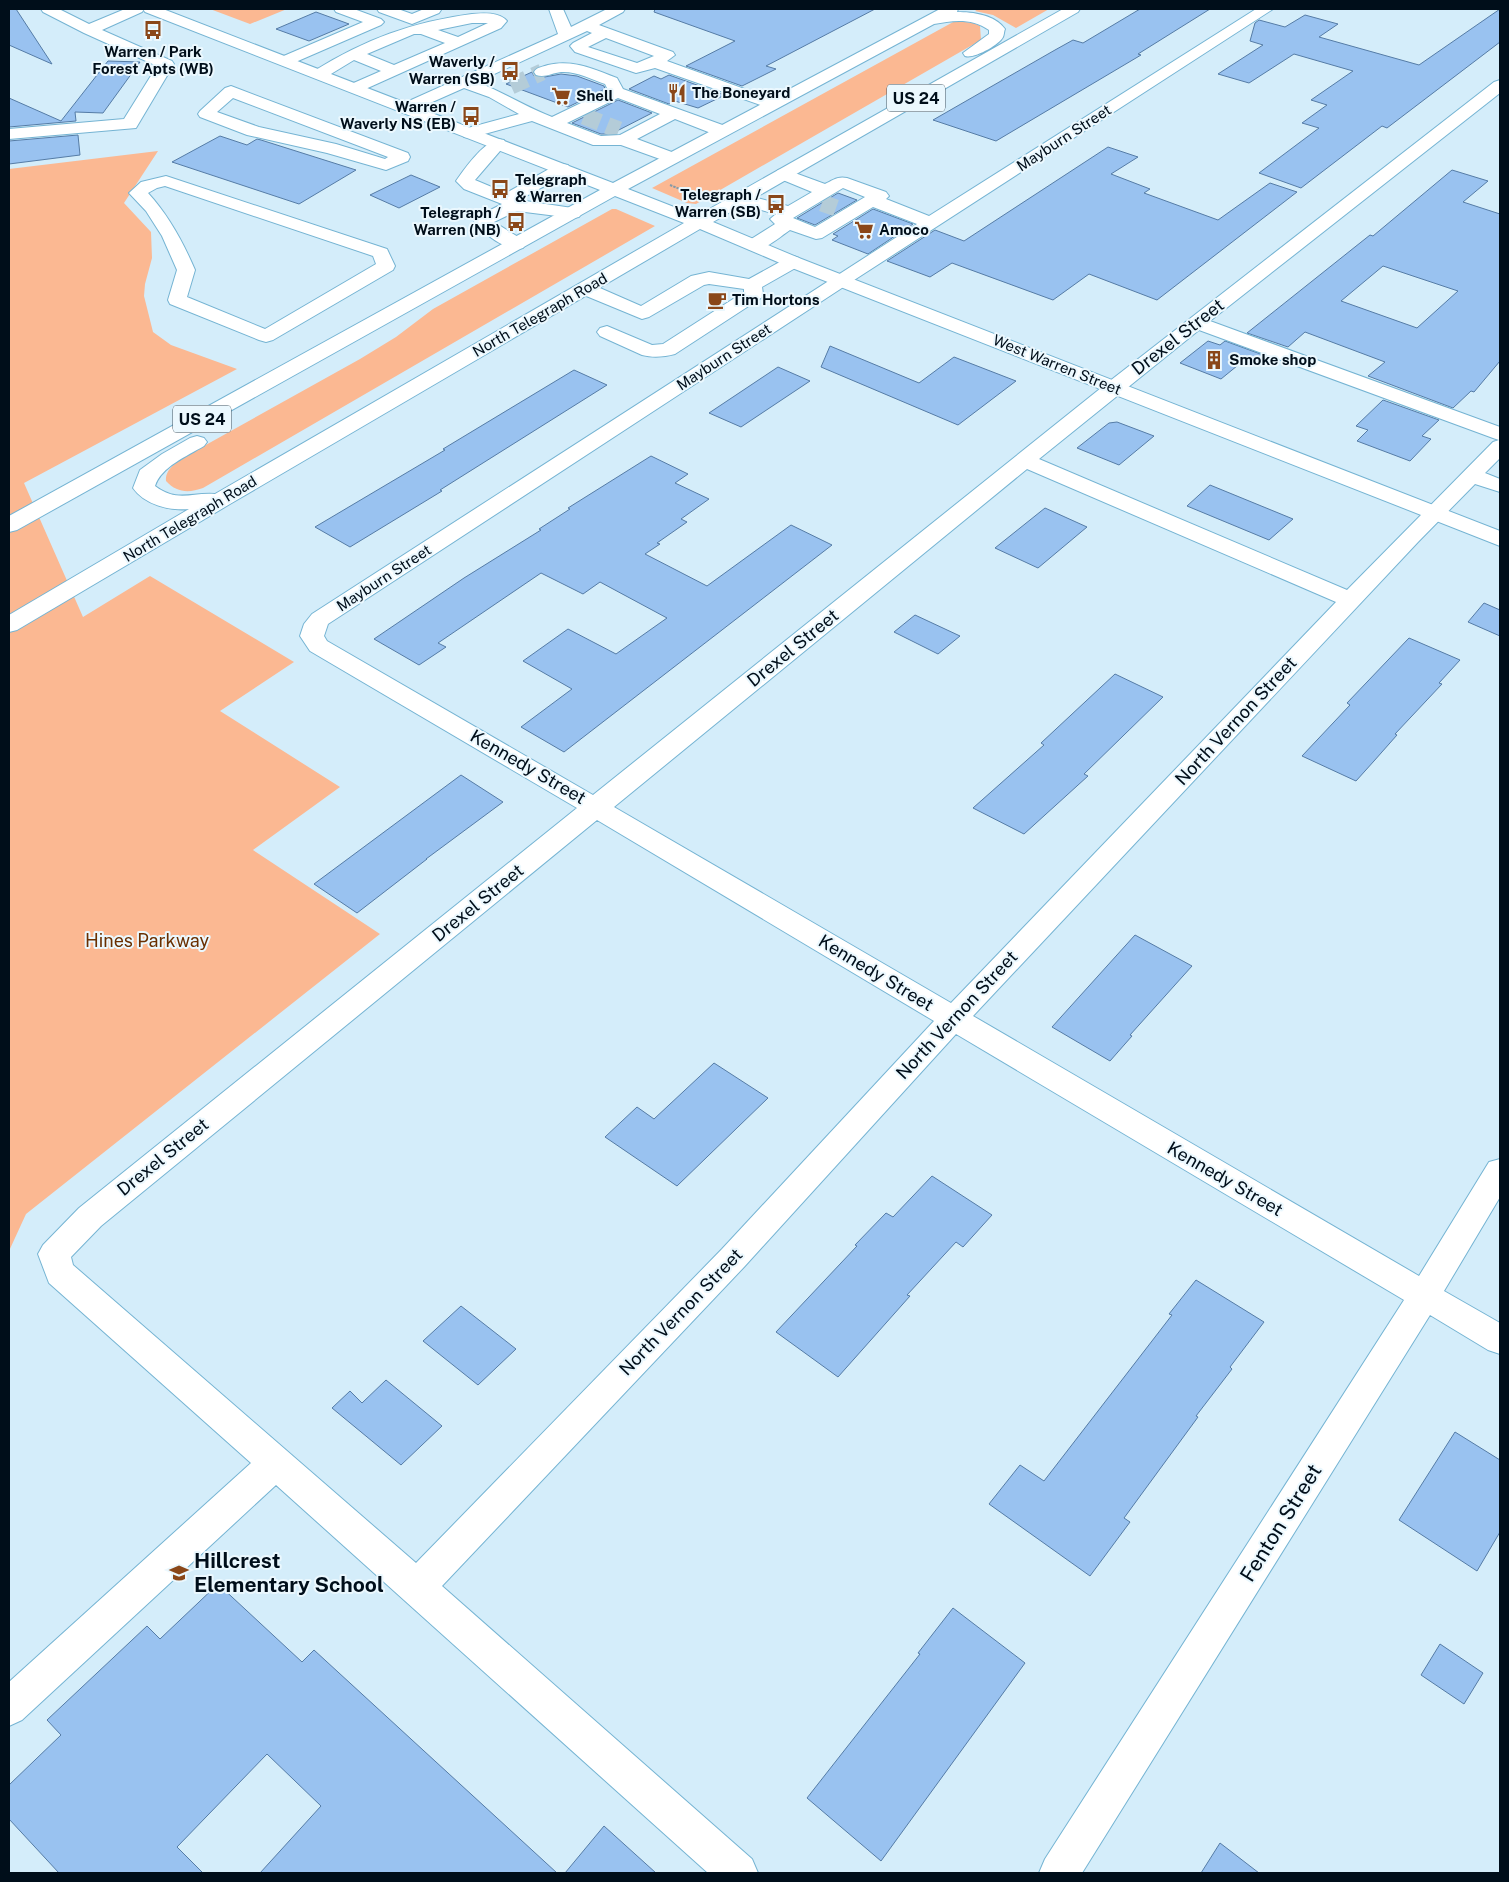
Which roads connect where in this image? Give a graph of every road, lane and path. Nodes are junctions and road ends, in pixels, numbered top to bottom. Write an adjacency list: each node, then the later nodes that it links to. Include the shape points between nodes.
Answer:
1 (48, 9): 16 (street)
2 (137, 9): 16 (street)
3 (150, 9): 22 (street, West Warren Street)
4 (341, 9): 22 (street, via 376,22)
5 (384, 9): 6 (street, via 412,19)
6 (439, 9)
7 (556, 9): 18 (street)
8 (618, 9): 14 (street)
9 (951, 9): 13 (street, US 24)
10 (1073, 9): 47 (street, North Telegraph Road / US 24)
11 (1266, 9): 58 (street, Mayburn Street)
12 (514, 21): 19 (street)
13 (927, 21): 34 (street, US 24); 49 (street, via 967,15 991,24 997,29 996,36 767,167)
14 (585, 25): 17 (street); 18 (street)
15 (423, 29): 19 (street); 19 (street, via 482,18 500,21); 20 (street, via 411,30)
16 (89, 30): 42 (street, via 166,64 127,131)
17 (605, 32): 23 (street, via 667,55); 23 (street, via 578,46 636,68)
18 (566, 35): 21 (street)
19 (483, 43): 21 (street); 24 (street)
20 (353, 54): 24 (street); 26 (street)
21 (522, 56): 27 (street)
22 (285, 61): 26 (street, West Warren Street)
23 (654, 62): 34 (street)
24 (394, 71): 30 (street)
25 (542, 72): 32 (street, via 569,66 611,81)
26 (320, 74): 30 (street, West Warren Street)
27 (464, 82): 33 (street); 35 (street)
28 (1500, 85): 67 (street, Drexel Street)
29 (511, 86): 33 (street)
30 (355, 88): 35 (street, West Warren Street)
31 (231, 91): 31 (street, via 206,114 253,131 330,148 386,165 402,158)
32 (617, 92): 36 (street); 38 (street, via 587,111)
33 (495, 94): 37 (street)
34 (772, 104): 39 (street, US 24)
35 (406, 108): 41 (street, West Warren Street)
36 (674, 113): 39 (street); 40 (street)
37 (532, 115): 38 (street); 41 (street)
38 (553, 123): 43 (street)
39 (722, 130): 45 (street, US 24)
40 (631, 131): 43 (street); 45 (street)
41 (470, 133): 44 (street, West Warren Street)
42 (9, 134)
43 (599, 141): 46 (street)
44 (498, 144): 46 (street, West Warren Street); 54 (street, via 465,181)
45 (671, 158): 50 (street, US 24)
46 (565, 161): 50 (street, West Warren Street); 54 (street)
47 (784, 174): 49 (street, North Telegraph Road / US 24); 55 (street)
48 (663, 182): 51 (path)
49 (758, 188): 52 (street, North Telegraph Road / US 24)
50 (614, 190): 56 (street, US 24); 57 (street, West Warren Street)
51 (704, 199)
52 (741, 199): 55 (street); 57 (street, North Telegraph Road / US 24)
53 (872, 200): 55 (street); 55 (street, via 880,196 841,182); 58 (street)
54 (511, 202): 56 (street); 59 (street, via 483,222)
55 (817, 209): 60 (street)
56 (574, 213): 59 (street, US 24)
57 (700, 223): 60 (street, West Warren Street); 64 (street, North Telegraph Road / US 24)
58 (931, 223): 62 (street, Mayburn Street)
59 (517, 244): 65 (street, US 24)
60 (754, 245): 61 (street, West Warren Street)
61 (792, 262): 62 (street, West Warren Street); 63 (street)
62 (841, 280): 69 (street, West Warren Street); 81 (street, Mayburn Street, via 320,619)
63 (752, 285): 66 (street, via 709,278 698,280); 66 (street, via 754,294 668,350 649,351 607,332)
64 (586, 289): 66 (street); 75 (street, North Telegraph Road / US 24)
65 (394, 312): 75 (street, via 366,348 169,458 148,475 144,488 158,499 177,504); 77 (street, US 24)
66 (642, 312)
67 (1197, 323): 69 (street, Drexel Street); 70 (street)
68 (266, 336): 68 (street, via 177,300 186,270 171,236 138,193 140,190 154,182 166,181 381,253 386,266)
69 (1113, 388): 72 (street, Drexel Street); 76 (street, West Warren Street)
70 (1500, 434)
71 (1500, 446): 73 (street, North Vernon Street)
72 (1024, 460): 79 (street); 82 (street, Drexel Street)
73 (1472, 475): 74 (street); 76 (street, North Vernon Street)
74 (1500, 486)
75 (222, 499): 80 (street, North Telegraph Road / US 24)
76 (1434, 513): 78 (street, West Warren Street); 79 (street, North Vernon Street)
77 (9, 525)
78 (1500, 539)
79 (1351, 600): 83 (street, North Vernon Street)
80 (9, 625)
81 (314, 631): 82 (street, Kennedy Street, via 312,636 318,646)
82 (596, 807): 83 (street, Kennedy Street); 87 (street, Drexel Street, via 90,1217 54,1254 60,1273)
83 (952, 1019): 85 (street, Kennedy Street); 88 (street, North Vernon Street, via 733,1258)
84 (1500, 1171): 85 (street, Fenton Street)
85 (1424, 1295): 86 (street, Kennedy Street); 91 (street, Fenton Street)
86 (1500, 1340)
87 (275, 1464): 88 (street); 89 (street)
88 (417, 1587): 90 (street)
89 (9, 1707)
90 (738, 1873)
91 (1059, 1873)

